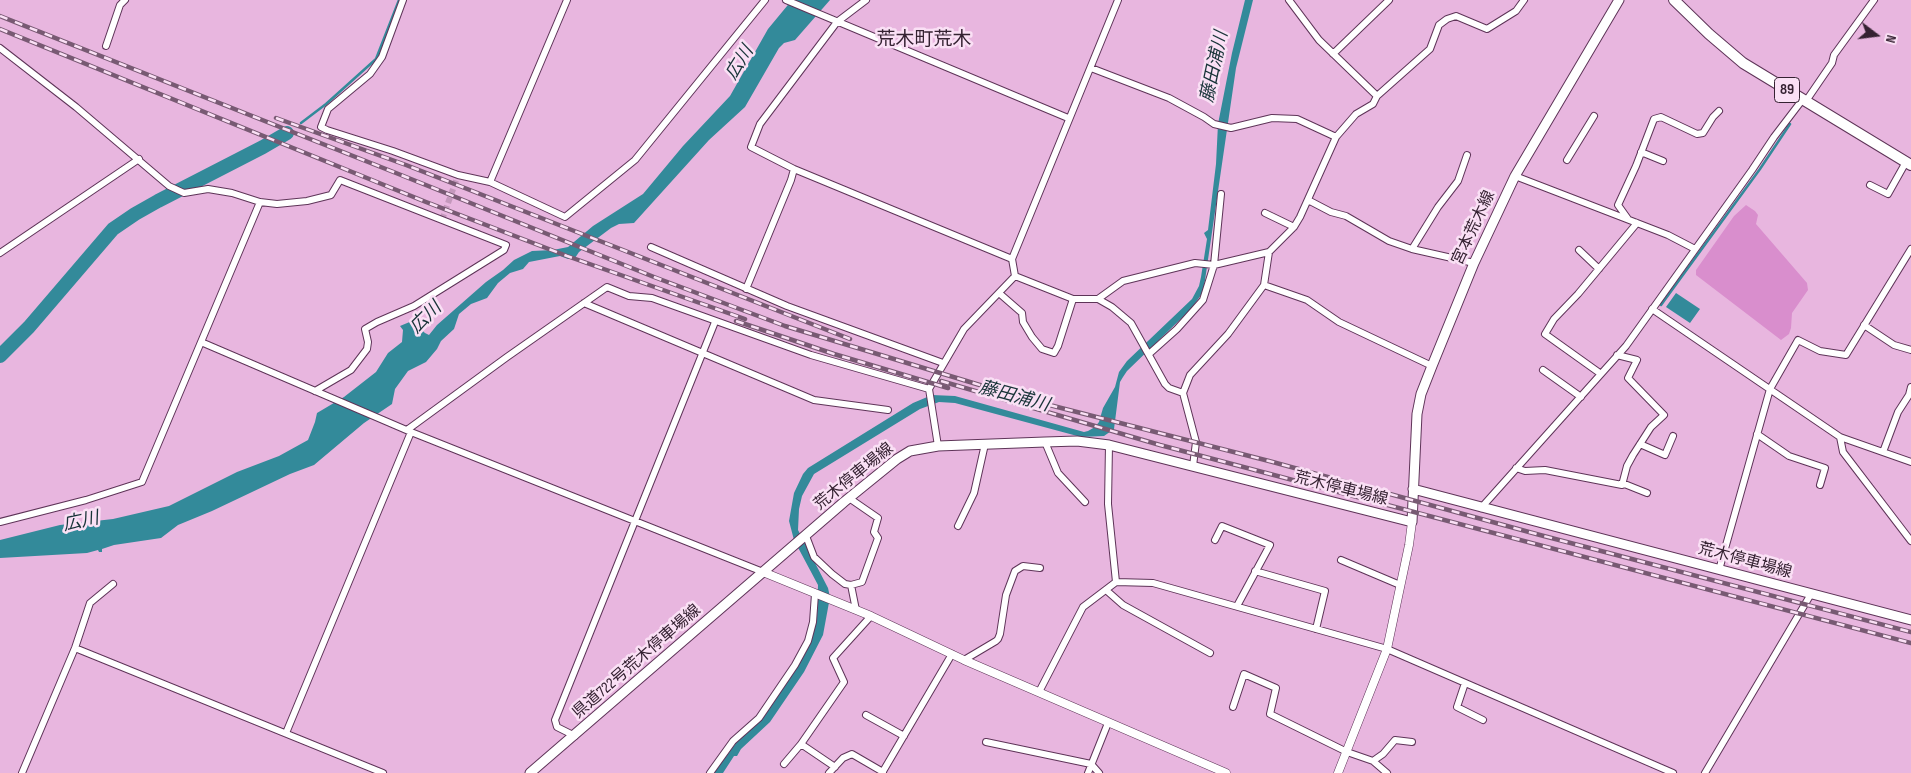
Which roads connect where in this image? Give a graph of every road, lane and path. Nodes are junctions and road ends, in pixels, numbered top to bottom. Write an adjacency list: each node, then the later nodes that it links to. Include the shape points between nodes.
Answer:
1 (125, 0): 15 (street, via 120,5)
2 (404, 0): 33 (street, via 382,57 370,74 328,109 321,126 458,175)
3 (567, 0): 33 (street)
4 (765, 0): 33 (street, via 635,160 565,217)
5 (786, 0): 14 (street)
6 (866, 0): 14 (street)
7 (1118, 0): 18 (street)
8 (1289, 0): 17 (street)
9 (1389, 0): 17 (street)
10 (1524, 0): 19 (street, via 1516,11 1487,29 1456,16 1448,18 1439,24 1430,48)
11 (1619, 0): 32 (main road, 宮本荒木線)
12 (1674, 0): 20 (main road, 89, via 1744,63)
13 (1874, 0): 20 (street)
14 (833, 21): 23 (street); 31 (street, via 760,124 751,147)
15 (106, 46)
16 (0, 48): 27 (street)
17 (1333, 54): 19 (street)
18 (1091, 68): 23 (street); 24 (street, via 1169,98 1214,124 1231,128 1272,118 1298,119)
19 (1377, 96): 24 (street, via 1373,104 1356,114)
20 (1805, 100): 30 (main road, 89); 44 (street, via 1774,137)
21 (1719, 111): 25 (street, via 1703,133 1697,134 1661,118 1654,119)
22 (1594, 116): 28 (street)
23 (1068, 118): 49 (street)
24 (1336, 137): 36 (street)
25 (1641, 152): 29 (street); 39 (street, via 1618,205)
26 (1467, 155): 43 (street, via 1458,181)
27 (139, 160): 37 (street, via 169,186 184,193 208,189); 48 (street)
28 (1567, 160)
29 (1662, 161)
30 (1908, 164): 34 (street, via 1888,194)
31 (794, 169): 49 (street); 55 (street)
32 (1515, 176): 39 (street); 50 (main road, 宮本荒木線)
33 (490, 182)
34 (1870, 185)
35 (1220, 194): 51 (street)
36 (1308, 200): 41 (street); 43 (street, via 1346,216 1389,241)
37 (260, 202): 63 (street); 75 (street, via 277,204 332,195 340,180 506,245 504,250 414,306 365,329 367,349 351,370)
38 (1265, 213): 41 (street)
39 (1628, 219): 40 (street)
40 (1637, 222): 44 (street); 52 (street)
41 (1294, 227): 47 (street)
42 (651, 247): 55 (street)
43 (1412, 249): 50 (street)
44 (1695, 249): 60 (street)
45 (1911, 249): 62 (street)
46 (1578, 250): 52 (street)
47 (1269, 252): 51 (street); 54 (street)
48 (0, 253)
49 (1012, 260): 53 (street)
50 (1474, 263): 69 (main road, 宮本荒木線)
51 (1214, 265): 58 (street, via 1195,263 1123,280); 66 (street, via 1203,300)
52 (1599, 269): 71 (street, via 1554,319 1545,334)
53 (1015, 276): 56 (street); 57 (street)
54 (1264, 285): 69 (street, via 1307,300 1339,322); 76 (street, via 1228,334 1190,375)
55 (746, 288): 68 (street)
56 (999, 292): 57 (street, via 1022,313 1023,322 1042,350 1054,353); 68 (street, via 964,329)
57 (1073, 299): 58 (street)
58 (1098, 299): 66 (street, via 1131,323)
59 (584, 303): 61 (street, via 607,287 629,296 652,298); 65 (street); 79 (street)
60 (1652, 309): 67 (street); 74 (street)
61 (715, 322): 65 (street); 73 (street)
62 (1864, 325): 64 (street, via 1894,345); 74 (street, via 1846,355 1820,351 1798,340)
63 (201, 342): 75 (street); 100 (street, via 142,482)
64 (1911, 350)
65 (703, 353): 78 (street, via 814,400); 99 (street)
66 (1149, 354): 76 (street, via 1165,384)
67 (1618, 355): 71 (street); 85 (street, via 1637,360 1628,378 1664,415)
68 (943, 363): 73 (street)
69 (1432, 366): 94 (main road, 宮本荒木線, via 1417,414)
70 (1543, 370): 77 (street)
71 (1601, 374): 77 (street)
72 (1911, 387): 88 (street)
73 (930, 389): 87 (street)
74 (1770, 389): 80 (street); 82 (street)
75 (315, 391): 79 (street)
76 (1183, 393): 90 (street, via 1196,442)
77 (1580, 396): 91 (street)
78 (888, 410)
79 (407, 430): 99 (street); 134 (street)
80 (1757, 434): 93 (street, via 1789,456 1825,468); 108 (street)
81 (1673, 436): 85 (street, via 1665,455)
82 (1840, 437): 88 (street); 105 (street, via 1843,452)
83 (1045, 442): 84 (main road, 荒木停車場線); 86 (main road, 荒木停車場線); 97 (street, via 1058,473)
84 (985, 444): 87 (main road, 荒木停車場線); 102 (street, via 974,493)
85 (1640, 444): 92 (street, via 1627,466)
86 (1109, 445): 90 (main road, 荒木停車場線); 111 (street, via 1108,504)
87 (938, 446): 96 (main road, 荒木停車場線, via 910,451)
88 (1883, 452): 89 (street)
89 (1911, 462)
90 (1193, 466): 101 (main road, 荒木停車場線)
91 (1516, 468): 92 (street); 98 (street)
92 (1622, 483): 95 (street)
93 (1820, 485)
94 (1413, 489): 98 (main road, 荒木停車場線); 101 (main road, 荒木停車場線)
95 (1647, 493)
96 (849, 498): 103 (main road, 荒木停車場線); 114 (street, via 878,518 874,532 878,538 862,582)
97 (1084, 502)
98 (1481, 508): 108 (main road, 荒木停車場線)
99 (634, 520): 110 (street); 135 (street, via 555,720 557,727)
100 (0, 522)
101 (1412, 522): 113 (street)
102 (958, 526)
103 (806, 536): 110 (main road, 荒木停車場線); 114 (street, via 814,557)
104 (1215, 540): 109 (street, via 1222,526 1270,546)
105 (1911, 542)
106 (1341, 560): 113 (street)
107 (1040, 568): 127 (street, via 1023,566 1015,571 1006,595 998,638)
108 (1719, 570): 117 (main road, 荒木停車場線)
109 (1255, 571): 118 (street); 122 (street, via 1325,591)
110 (763, 572): 116 (street); 135 (main road, 県道722号荒木停車場線)
111 (1116, 582): 115 (street); 118 (street, via 1153,583)
112 (113, 584): 123 (street, via 90,603)
113 (1400, 585): 124 (street)
114 (851, 586): 119 (street)
115 (1106, 590): 125 (street, via 1123,605); 129 (street, via 1083,607)
116 (815, 594): 119 (street); 150 (street, via 812,628 795,665 759,718 733,741)
117 (1811, 594): 121 (main road, 荒木停車場線); 158 (street)
118 (1237, 606): 122 (street)
119 (856, 610): 120 (street)
120 (871, 616): 126 (street); 139 (street, via 833,658 844,682)
121 (1911, 620)
122 (1316, 629): 124 (street)
123 (75, 648): 134 (street); 147 (street)
124 (1387, 649): 128 (street); 140 (street)
125 (1210, 653)
126 (952, 654): 127 (street); 136 (street)
127 (964, 660): 129 (street)
128 (1465, 683): 132 (street, via 1457,707); 145 (street)
129 (1039, 692): 133 (street)
130 (1233, 707): 140 (street, via 1244,674 1276,688 1270,714)
131 (866, 715): 136 (street)
132 (1483, 720)
133 (1108, 723): 143 (street); 154 (street)
134 (286, 733): 148 (street)
135 (575, 736): 149 (main road, 県道722号荒木停車場線)
136 (904, 736): 146 (street)
137 (986, 742): 143 (street)
138 (1412, 742): 141 (street, via 1395,740)
139 (801, 744): 142 (street); 144 (street)
140 (1347, 752): 141 (street); 155 (street)
141 (1373, 761): 156 (street)
142 (784, 764)
143 (1091, 764): 152 (street); 153 (street)
144 (835, 767): 146 (street, via 852,754); 151 (street)
145 (1660, 770): 157 (street)
146 (883, 772)
147 (22, 773)
148 (383, 773)
149 (530, 773)
150 (710, 773)
151 (829, 773)
152 (1088, 773)
153 (1099, 773)
154 (1226, 773)
155 (1338, 773)
156 (1387, 773)
157 (1673, 773)
158 (1705, 773)

